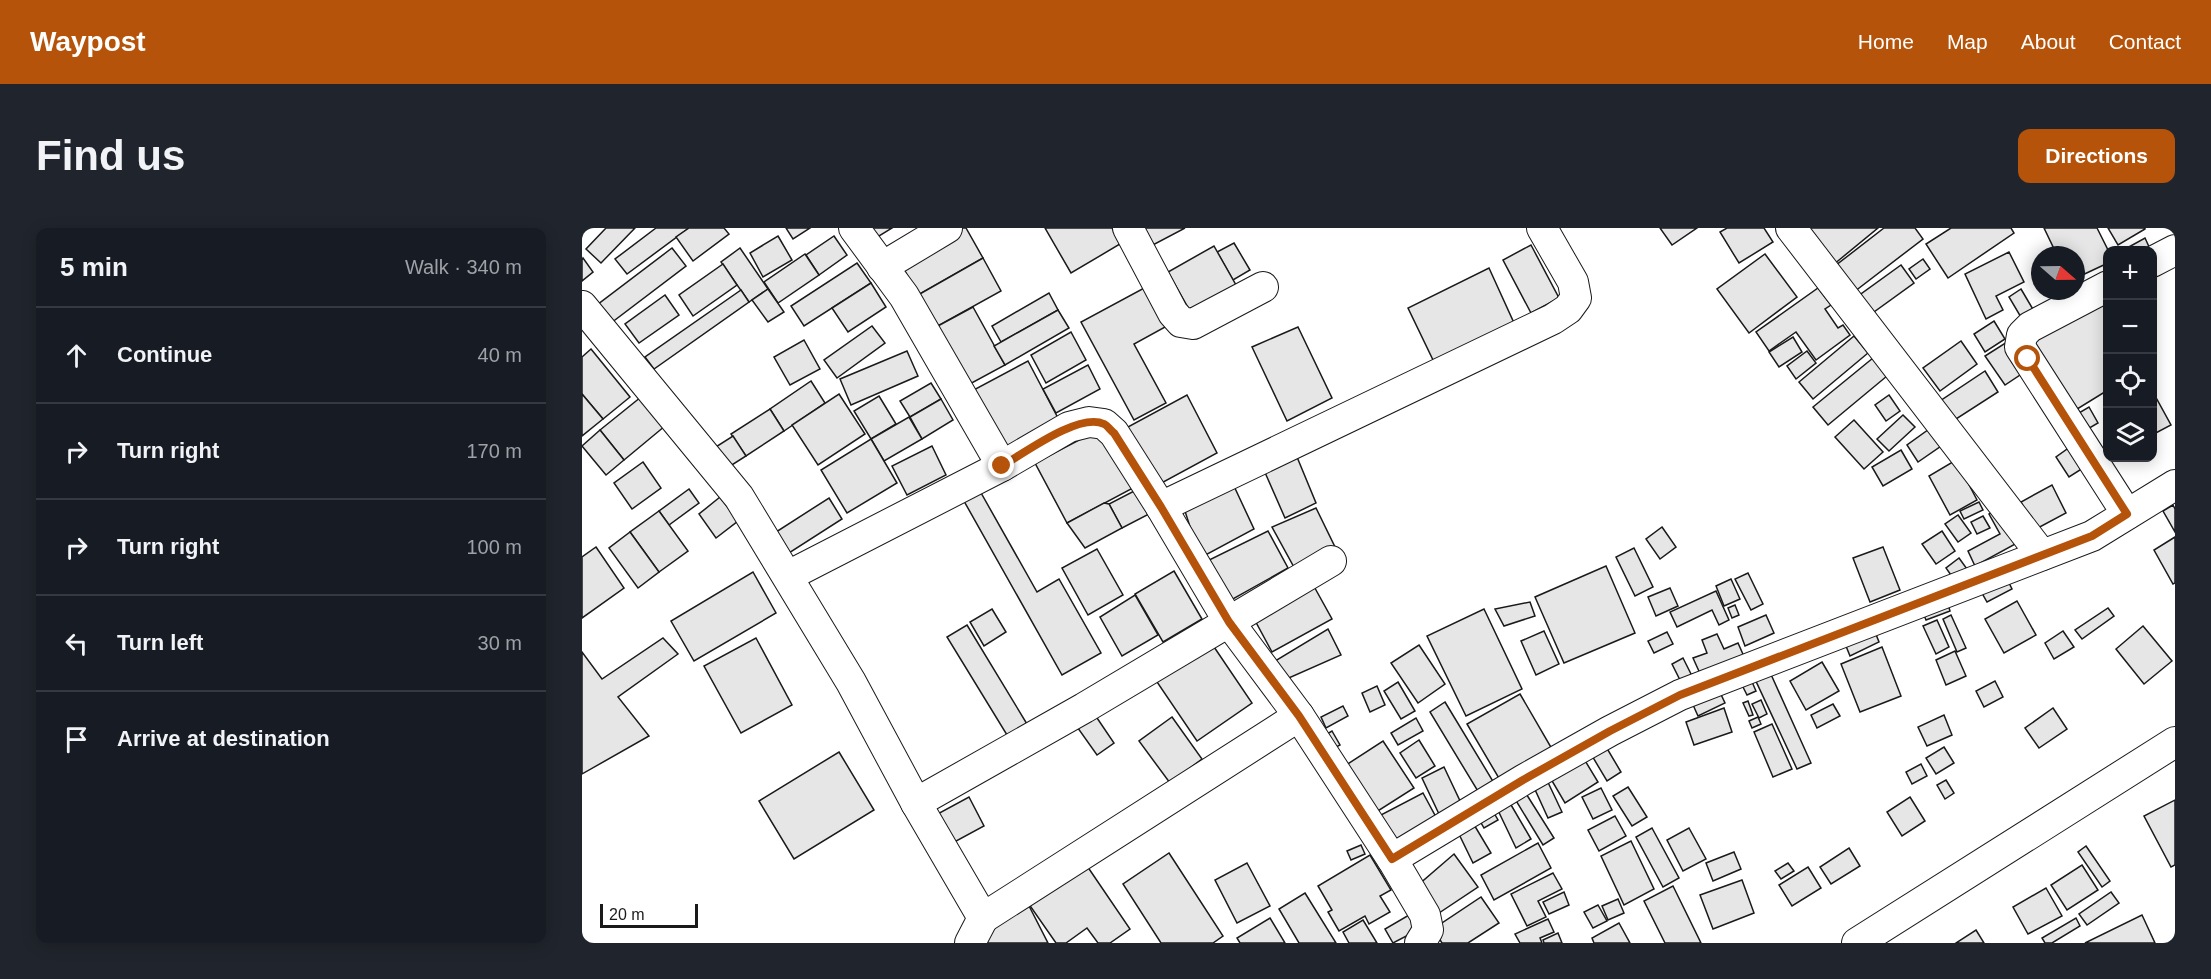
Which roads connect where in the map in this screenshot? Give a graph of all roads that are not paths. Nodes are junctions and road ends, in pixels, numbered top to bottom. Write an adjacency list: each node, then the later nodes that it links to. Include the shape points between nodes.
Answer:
1 (854, 228): 8 (street)
2 (947, 228): 8 (street)
3 (1128, 228): 9 (street, via 1181,322 1193,324)
4 (1542, 228): 14 (street, via 1573,282 1576,298 1569,309)
5 (1791, 228): 16 (street)
6 (2175, 250): 7 (street)
7 (2157, 259)
8 (882, 267): 12 (street, via 904,296)
9 (1263, 287)
10 (2103, 289): 15 (street, via 2030,327 2022,335 2020,347)
11 (582, 306): 18 (street, via 739,497)
12 (1002, 466): 14 (street, via 1069,427 1089,422 1104,424 1114,433); 18 (street)
13 (2175, 485): 15 (street)
14 (1161, 507): 19 (street)
15 (2127, 514): 16 (street, via 2092,536)
16 (2042, 555): 23 (street, via 1680,695 1523,780)
17 (1331, 561): 19 (street)
18 (788, 576): 22 (street)
19 (1229, 622): 20 (street); 22 (street)
20 (1299, 716): 23 (street); 24 (street)
21 (2175, 742): 26 (street)
22 (916, 803): 24 (street)
23 (1392, 859): 25 (street, via 1425,915 1428,930)
24 (977, 931)
25 (1420, 943)
26 (1857, 943)

